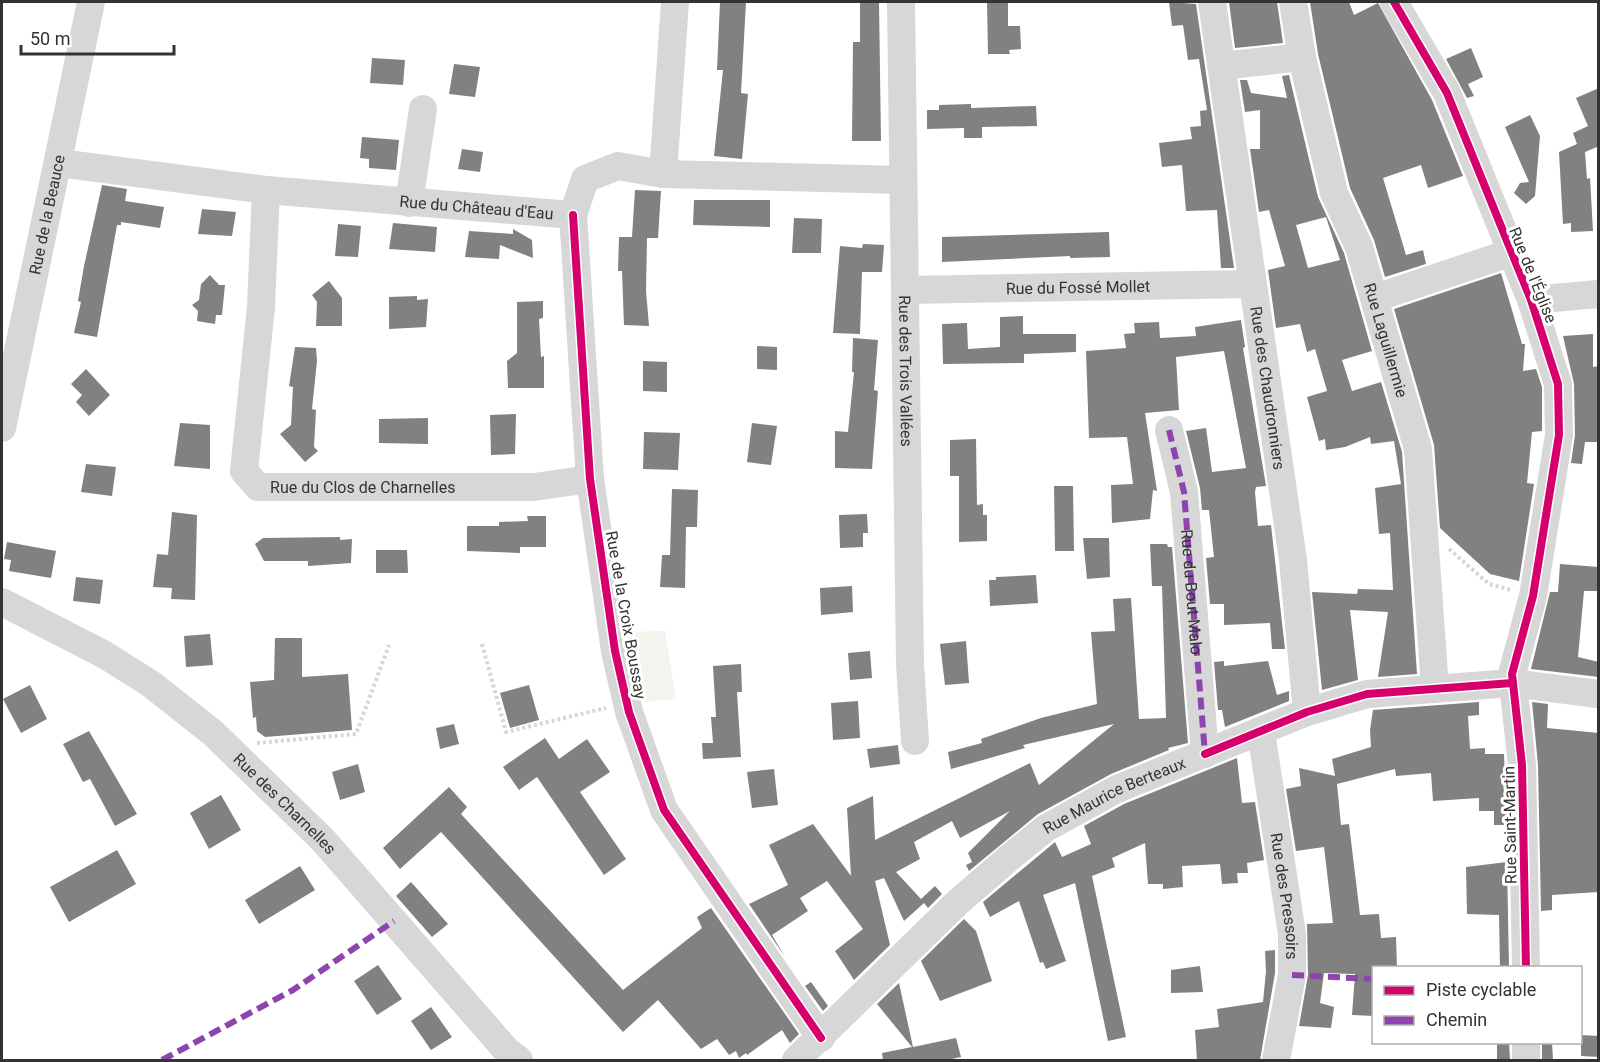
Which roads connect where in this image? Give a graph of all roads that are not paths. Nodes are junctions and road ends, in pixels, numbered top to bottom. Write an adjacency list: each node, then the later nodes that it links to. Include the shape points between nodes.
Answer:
1 (91, 2): 10 (street, Rue de la Beauce)
2 (675, 2): 11 (street)
3 (902, 2): 12 (street, Rue des Trois Vallées)
4 (1212, 2): 8 (street, Rue des Chaudronniers)
5 (1293, 2): 7 (street, Rue Laguillermie)
6 (1394, 2): 16 (street, Rue de l'Église, via 1448,93)
7 (1302, 57): 8 (street); 20 (street, Rue Laguillermie, via 1334,193 1359,247)
8 (1221, 66): 17 (street, Rue des Chaudronniers)
9 (423, 109): 14 (street)
10 (59, 164): 13 (street, Rue du Château d'Eau); 22 (street, Rue de la Beauce)
11 (663, 174): 12 (street, Rue du Château d'Eau); 15 (street, Rue du Château d'Eau, via 618,166 585,179)
12 (903, 180): 19 (street, Rue des Trois Vallées)
13 (267, 190): 14 (street, Rue du Château d'Eau); 24 (street, Rue du Clos de Charnelles, via 261,307 244,471 258,487 534,487)
14 (409, 203): 15 (street, Rue du Château d'Eau)
15 (573, 215): 24 (street, Rue de la Croix Boussay)
16 (1510, 253): 20 (street); 21 (street, Rue de l'Église)
17 (1251, 284): 19 (street, Rue du Fossé Mollet); 29 (street, Rue des Chaudronniers, via 1293,560)
18 (1596, 285): 21 (street)
19 (906, 290): 31 (street, Rue des Trois Vallées, via 910,664)
20 (1375, 298): 27 (street, Rue Laguillermie, via 1419,449)
21 (1531, 300): 26 (street, Rue de l'Église, via 1558,384 1559,435 1533,596)
22 (2, 428)
23 (1168, 430): 32 (street, Rue du Bout Malo, via 1184,492)
24 (590, 479): 34 (street, Rue de la Croix Boussay, via 615,651 629,712 664,810)
25 (2, 602): 36 (street, Rue des Charnelles, via 77,639 151,684 238,756 323,840)
26 (1512, 683): 27 (street, Rue Maurice Berteaux); 28 (street, Rue Maurice Berteaux); 33 (street, Rue Saint-Martin, via 1522,765)
27 (1435, 688): 29 (street, Rue Maurice Berteaux, via 1367,694)
28 (1599, 694)
29 (1307, 712): 30 (street, Rue Maurice Berteaux)
30 (1261, 732): 32 (street, Rue Maurice Berteaux); 38 (street, Rue des Pressoirs, via 1292,934 1292,975)
31 (915, 741)
32 (1205, 754): 34 (street, Rue Maurice Berteaux, via 1117,789 1046,828 958,902)
33 (1526, 966)
34 (821, 1038): 37 (street, Rue Maurice Berteaux)
35 (1526, 1044): 39 (street)
36 (519, 1060)
37 (796, 1060)
38 (1276, 1060)
39 (1526, 1060)

